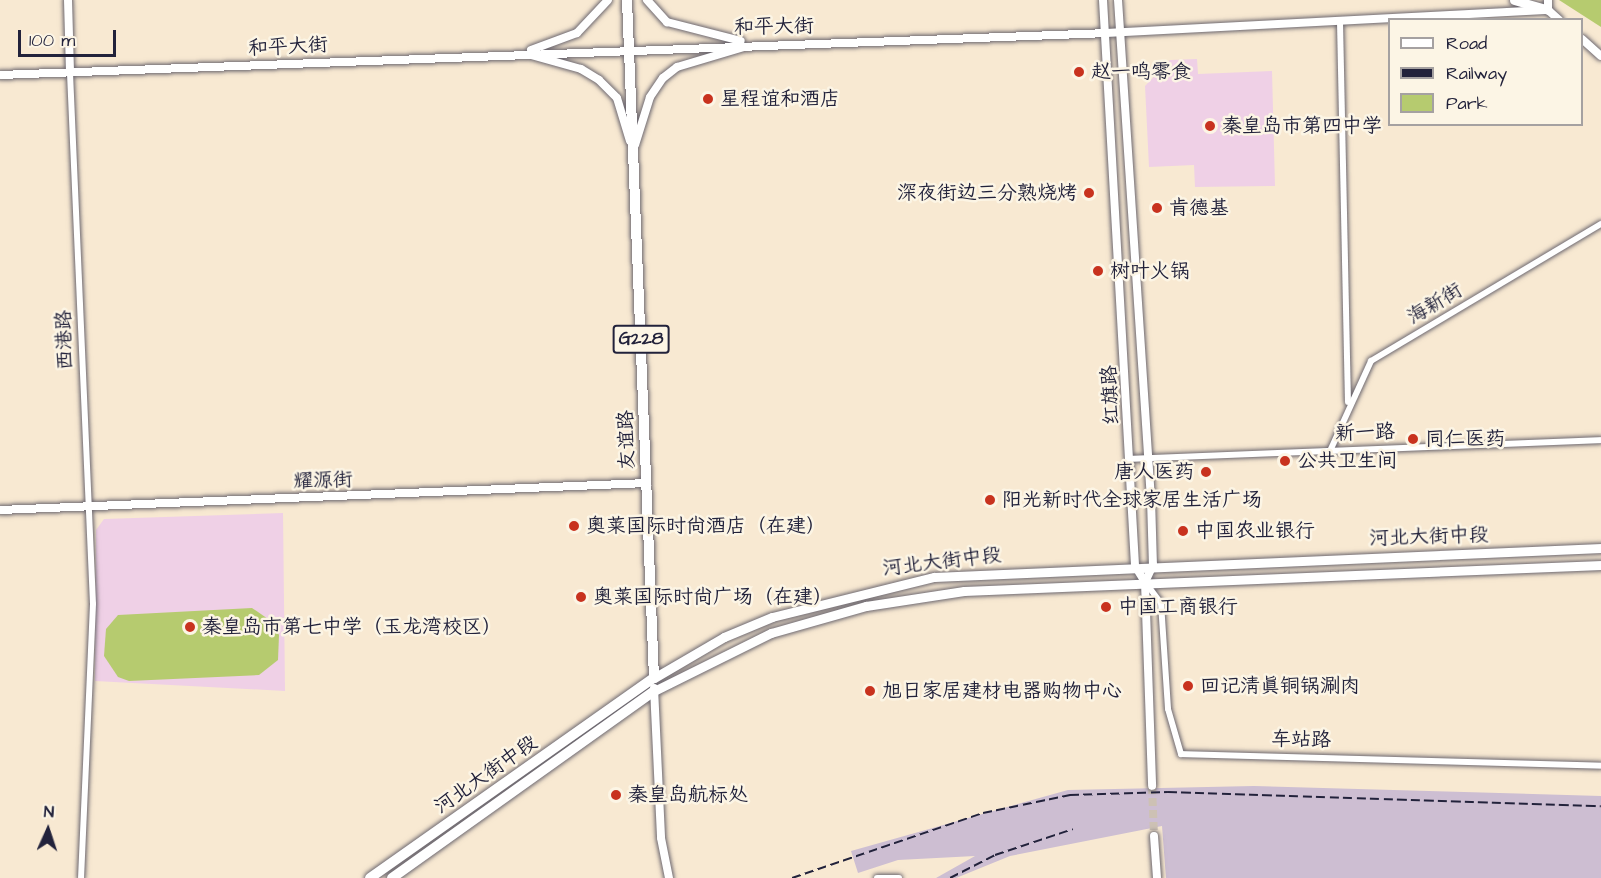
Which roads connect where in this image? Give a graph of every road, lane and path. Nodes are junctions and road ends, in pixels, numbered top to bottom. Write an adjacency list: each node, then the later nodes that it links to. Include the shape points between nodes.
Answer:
1 (68, 0): 21 (main road, 西港路)
2 (608, 0): 19 (main road, via 577,33)
3 (627, 0): 18 (highway, 友谊路 / G228)
4 (647, 0): 17 (main road, via 667,22 688,31)
5 (1103, 0): 15 (main road, 红旗路)
6 (1118, 0): 14 (main road)
7 (1514, 0): 9 (main road)
8 (1537, 0): 9 (main road)
9 (1548, 5): 11 (main road, 和平大街); 12 (main road)
10 (1388, 18): 13 (main road, 和平大街)
11 (1389, 18)
12 (1558, 18)
13 (1340, 22): 14 (main road, 和平大街); 25 (street)
14 (1119, 32): 15 (main road, 和平大街); 28 (main road)
15 (1106, 33): 17 (main road, 和平大街); 29 (main road, 红旗路)
16 (1583, 41): 20 (main road)
17 (756, 44): 18 (main road, 和平大街); 23 (main road, via 677,67 663,78 650,97)
18 (629, 48): 19 (main road, 和平大街); 23 (highway, 友谊路 / G228)
19 (522, 53): 21 (main road, 和平大街); 23 (main road, via 581,69 599,80 617,98)
20 (1601, 56)
21 (70, 73): 22 (main road, 和平大街); 31 (street, 西港路)
22 (0, 75)
23 (633, 152): 30 (highway, 友谊路 / G228)
24 (1601, 224): 25 (street, 海新街, via 1371,361)
25 (1348, 402): 27 (street, 海新街)
26 (1601, 440): 27 (street, 新一路)
27 (1330, 451): 28 (street, 新一路)
28 (1149, 458): 29 (street, 新一路); 36 (main road)
29 (1130, 459): 35 (main road, 红旗路)
30 (647, 483): 31 (main road, 耀源街); 38 (highway, 友谊路 / G228)
31 (88, 507): 32 (main road, 耀源街); 43 (street, 西港路, via 93,604)
32 (0, 510)
33 (1601, 548): 36 (main road, 河北大街中段)
34 (1601, 565): 37 (main road)
35 (1135, 566): 36 (main road, 河北大街中段); 37 (main road, 红旗路); 38 (main road, 河北大街中段, via 980,573 871,590 734,633)
36 (1153, 566): 37 (main road)
37 (1144, 582): 39 (main road, via 1014,585 866,606 771,633); 40 (street, 车站路, via 1161,603 1168,709 1181,754); 41 (main road, 红旗路)
38 (654, 678): 39 (main road, 友谊路); 44 (highway, 河北大街中段)
39 (654, 691): 45 (highway); 46 (main road, 友谊路, via 661,838)
40 (1601, 766)
41 (1152, 786)
42 (1154, 836): 49 (main road)
43 (81, 878)
44 (370, 878)
45 (392, 878)
46 (669, 878)
47 (877, 878): 48 (street)
48 (899, 878)
49 (1157, 878)

